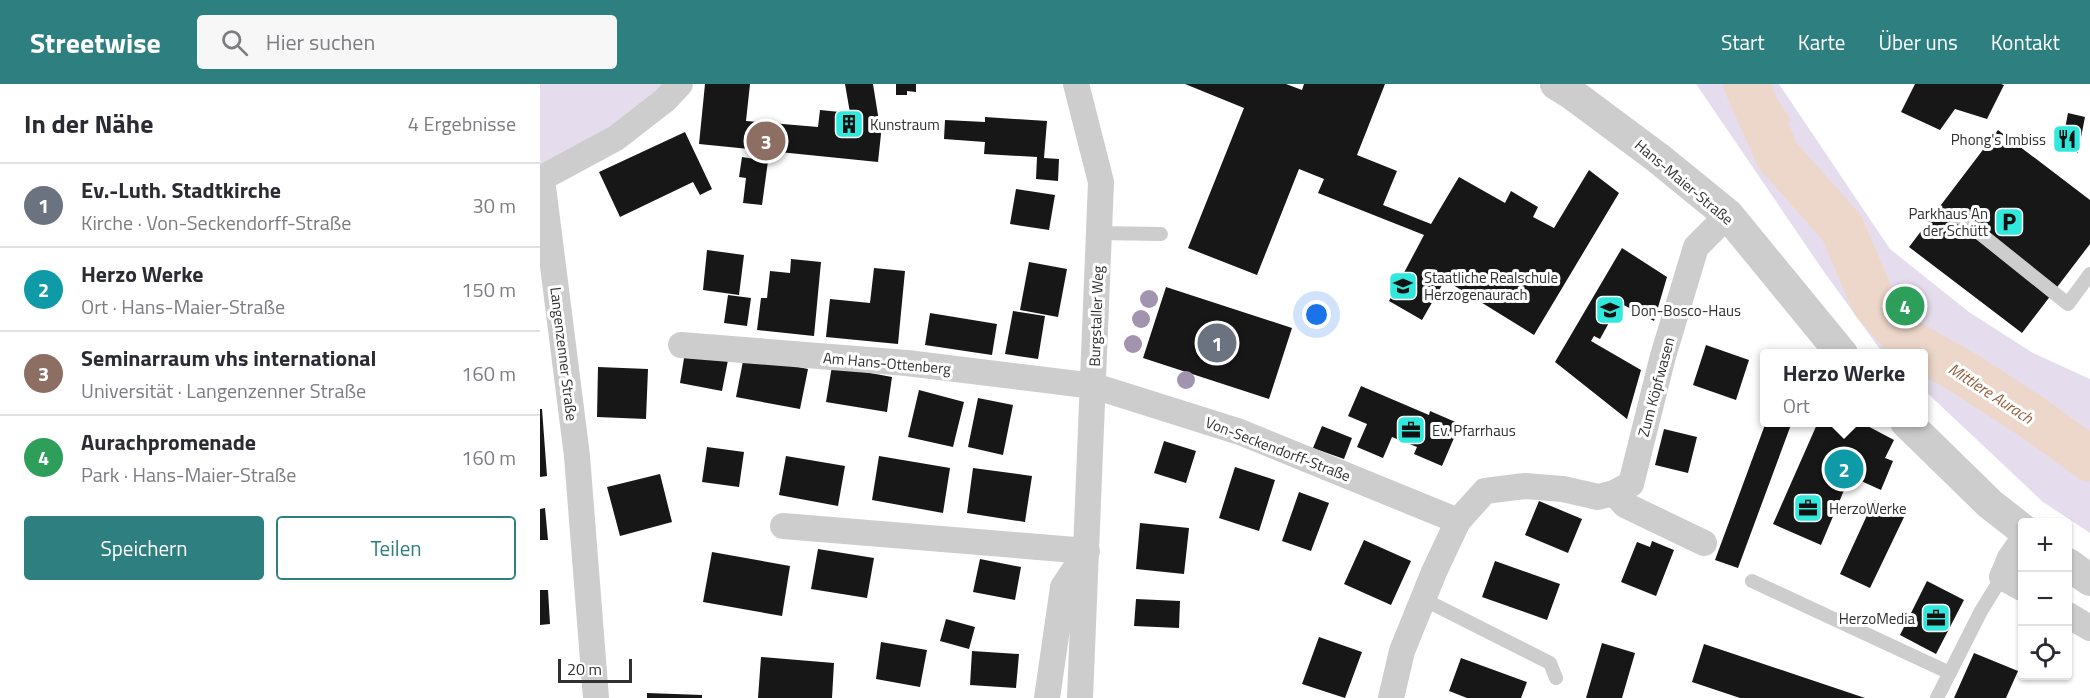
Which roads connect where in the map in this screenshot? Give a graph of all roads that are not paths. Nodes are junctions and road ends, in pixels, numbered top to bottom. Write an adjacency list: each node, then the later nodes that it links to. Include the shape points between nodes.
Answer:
1 (680, 84): 4 (street, Langenzenner Straße, via 616,138)
2 (1076, 84): 7 (street, Burgstaller Weg, via 1101,182)
3 (1556, 84): 5 (street, Hans-Maier-Straße)
4 (541, 179): 30 (street, Langenzenner Straße, via 577,456)
5 (1728, 215): 11 (street, Hans-Maier-Straße); 14 (street, Zum Köpfwasen, via 1696,247 1631,484)
6 (1958, 215): 9 (lane, via 2068,304)
7 (1099, 233): 8 (lane); 12 (street, Burgstaller Weg)
8 (1161, 234)
9 (2090, 274)
10 (681, 345): 12 (street, Am Hans-Ottenberg, via 907,363)
11 (1838, 349)
12 (1094, 386): 15 (street, Von-Seckendorff-Straße, via 1240,432); 20 (street, Burgstaller Weg)
13 (1910, 427): 17 (street)
14 (1614, 493): 15 (street, via 1598,497 1526,486 1485,491); 18 (street, via 1625,505)
15 (1458, 521): 25 (street)
16 (783, 526): 20 (street)
17 (2018, 526)
18 (1704, 543)
19 (2018, 547): 24 (street, via 2010,558)
20 (1087, 551): 31 (street, via 1063,587); 32 (street, Burgstaller Weg)
21 (2072, 567): 22 (street)
22 (2090, 580)
23 (1752, 581): 28 (lane)
24 (2012, 583): 28 (lane, via 1981,612)
25 (1423, 599): 29 (lane, via 1550,663); 33 (street, via 1402,651)
26 (2072, 618): 27 (street)
27 (2090, 628)
28 (1950, 673): 34 (lane)
29 (1556, 678)
30 (596, 698)
31 (1047, 698)
32 (1080, 698)
33 (1391, 698)
34 (1937, 698)

